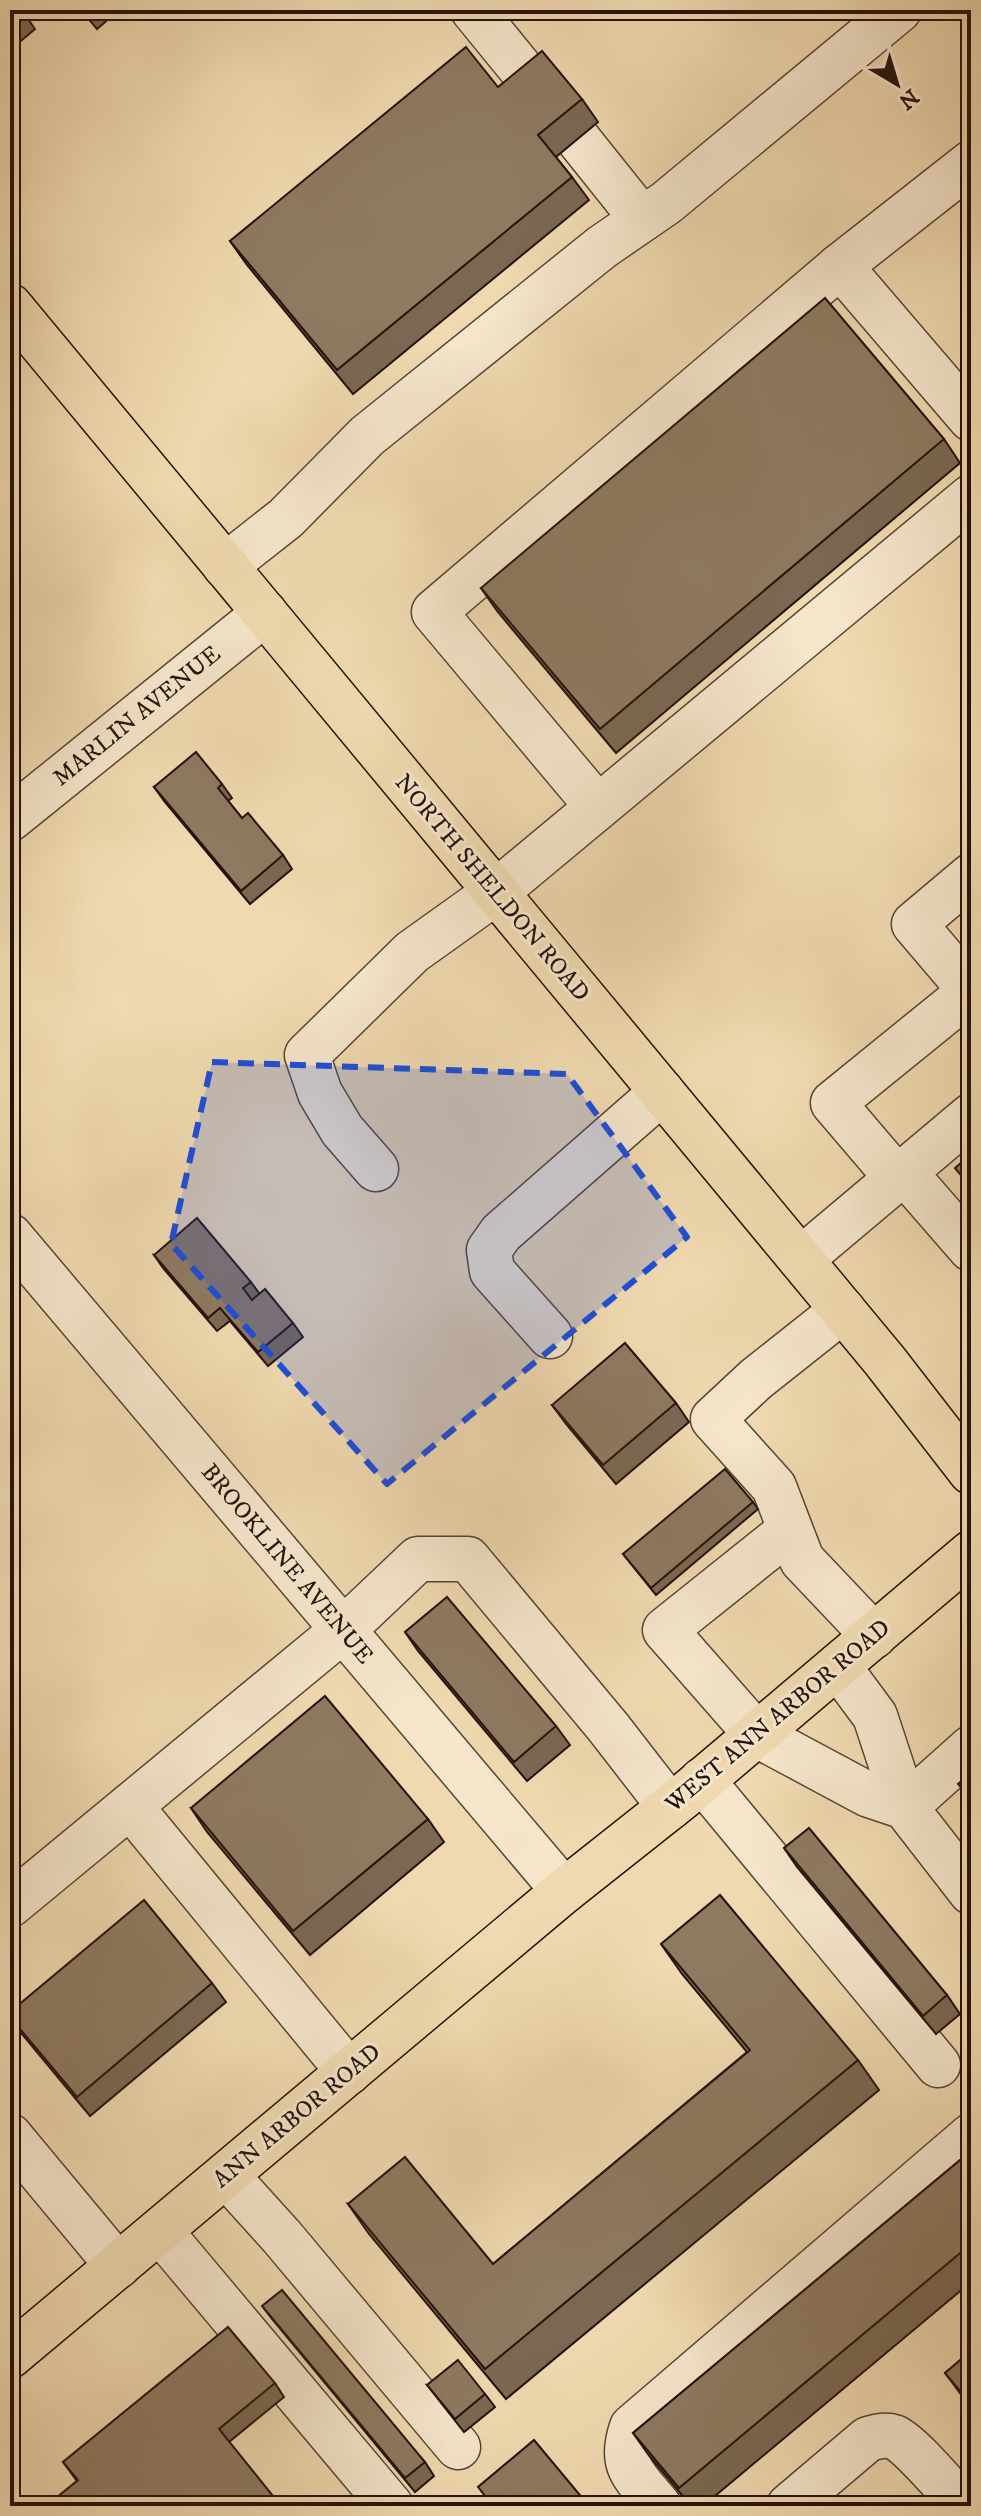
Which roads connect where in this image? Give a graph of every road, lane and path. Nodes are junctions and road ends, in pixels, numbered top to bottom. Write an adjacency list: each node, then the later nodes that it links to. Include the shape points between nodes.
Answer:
1 (473, 10): 3 (street)
2 (899, 10): 6 (street)
3 (539, 91)
4 (578, 139): 6 (street)
5 (971, 163): 7 (street)
6 (642, 219): 11 (street, via 367,436 286,518)
7 (840, 266): 9 (street); 13 (street, via 434,612)
8 (10, 306): 11 (main road, NORTH SHELDON ROAD)
9 (971, 419)
10 (971, 497): 13 (street)
11 (225, 566): 12 (main road, NORTH SHELDON ROAD)
12 (265, 613): 14 (street, MARLIN AVENUE); 16 (main road, NORTH SHELDON ROAD)
13 (597, 806): 16 (street)
14 (10, 819)
15 (971, 876): 20 (street, via 914,924 971,991 833,1103)
16 (496, 892): 17 (main road, NORTH SHELDON ROAD); 19 (street, via 412,952 307,1055 320,1093 342,1130)
17 (662, 1092): 23 (main road, NORTH SHELDON ROAD); 25 (street, via 501,1233 489,1250 492,1271)
18 (971, 1116): 20 (street)
19 (376, 1169)
20 (901, 1175): 22 (street); 23 (street)
21 (10, 1236): 29 (street, BROOKLINE AVENUE)
22 (971, 1249)
23 (801, 1259): 24 (main road, NORTH SHELDON ROAD)
24 (843, 1310): 26 (main road, NORTH SHELDON ROAD); 27 (street, via 713,1419 774,1487)
25 (550, 1336)
26 (971, 1472)
27 (790, 1530): 30 (street, via 802,1560); 32 (street, via 665,1630)
28 (971, 1553): 30 (main road, WEST ANN ARBOR ROAD)
29 (343, 1630): 34 (street, via 418,1559 468,1559 608,1727); 35 (street); 37 (street, BROOKLINE AVENUE)
30 (874, 1636): 31 (main road, WEST ANN ARBOR ROAD)
31 (838, 1666): 32 (main road, WEST ANN ARBOR ROAD); 36 (street, via 875,1716)
32 (757, 1735): 34 (main road, WEST ANN ARBOR ROAD); 36 (street, via 869,1795)
33 (971, 1748): 36 (street)
34 (686, 1794): 37 (main road, WEST ANN ARBOR ROAD); 40 (street)
35 (130, 1806): 39 (street); 41 (street)
36 (905, 1807): 38 (street)
37 (574, 1883): 41 (main road, ANN ARBOR ROAD)
38 (971, 1892)
39 (10, 1905)
40 (938, 2065)
41 (349, 2072): 44 (main road, ANN ARBOR ROAD)
42 (10, 2136): 46 (street)
43 (971, 2136): 50 (street, via 632,2427 625,2448 630,2471)
44 (226, 2175): 45 (main road, ANN ARBOR ROAD); 48 (street)
45 (160, 2231): 46 (main road, ANN ARBOR ROAD); 49 (street)
46 (118, 2266): 47 (main road, ANN ARBOR ROAD)
47 (10, 2356)
48 (458, 2447)
49 (391, 2506)
50 (659, 2506)
51 (789, 2506): 52 (street, via 868,2439 883,2435 906,2447)
52 (964, 2506)

